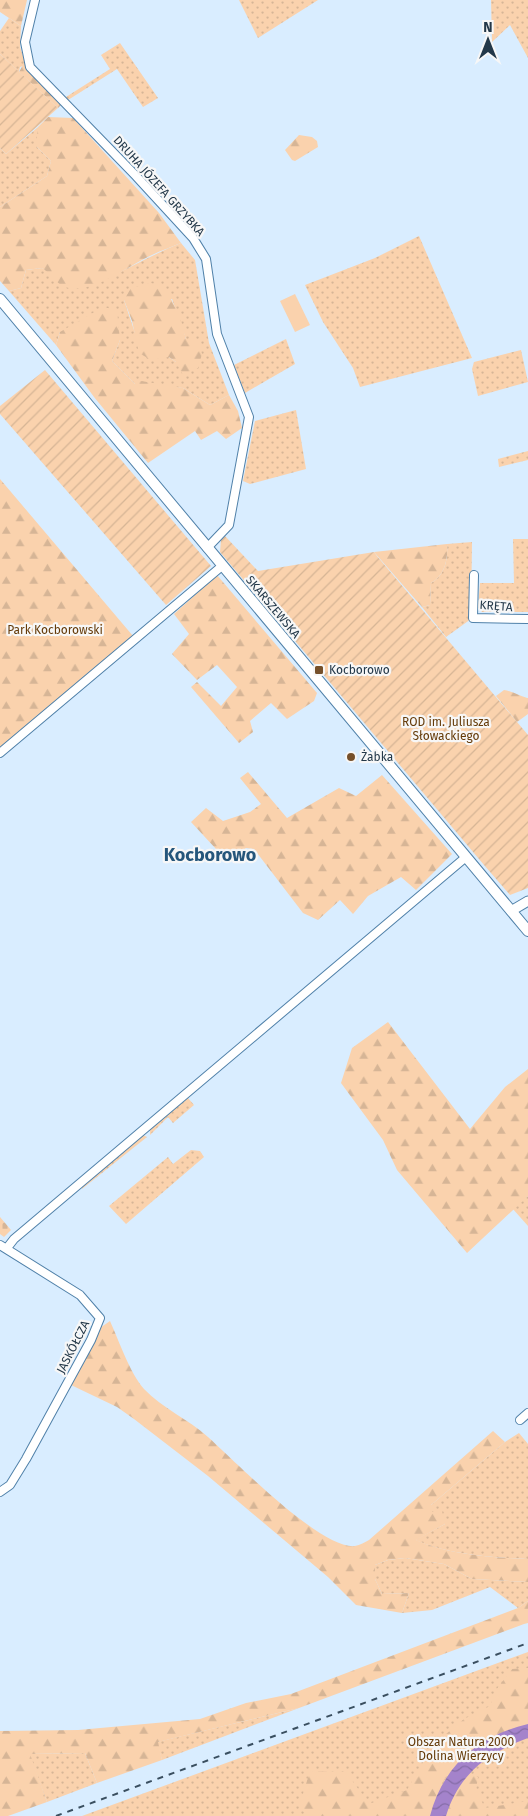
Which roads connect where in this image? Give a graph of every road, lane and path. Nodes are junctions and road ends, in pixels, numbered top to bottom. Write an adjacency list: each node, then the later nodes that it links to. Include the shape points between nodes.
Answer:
1 (35, 0): 3 (street, DRUHA JÓZEFA GRZYBKA, via 25,42 30,66 136,176 192,238 206,260 217,334 249,417 230,525)
2 (0, 299): 3 (main road, SKARSZEWSKA)
3 (207, 548): 4 (main road, SKARSZEWSKA)
4 (222, 566): 7 (street); 8 (main road, SKARSZEWSKA)
5 (474, 575): 6 (street, KRĘTA, via 473,618)
6 (528, 619)
7 (0, 753)
8 (466, 857): 10 (main road, SKARSZEWSKA); 12 (street)
9 (528, 901): 10 (street)
10 (511, 912): 11 (main road, SKARSZEWSKA)
11 (528, 931)
12 (3, 1246): 15 (street, JASKÓŁCZA, via 80,1295 100,1318 26,1459 10,1485)
13 (528, 1414): 14 (street)
14 (520, 1420)
15 (0, 1492)

